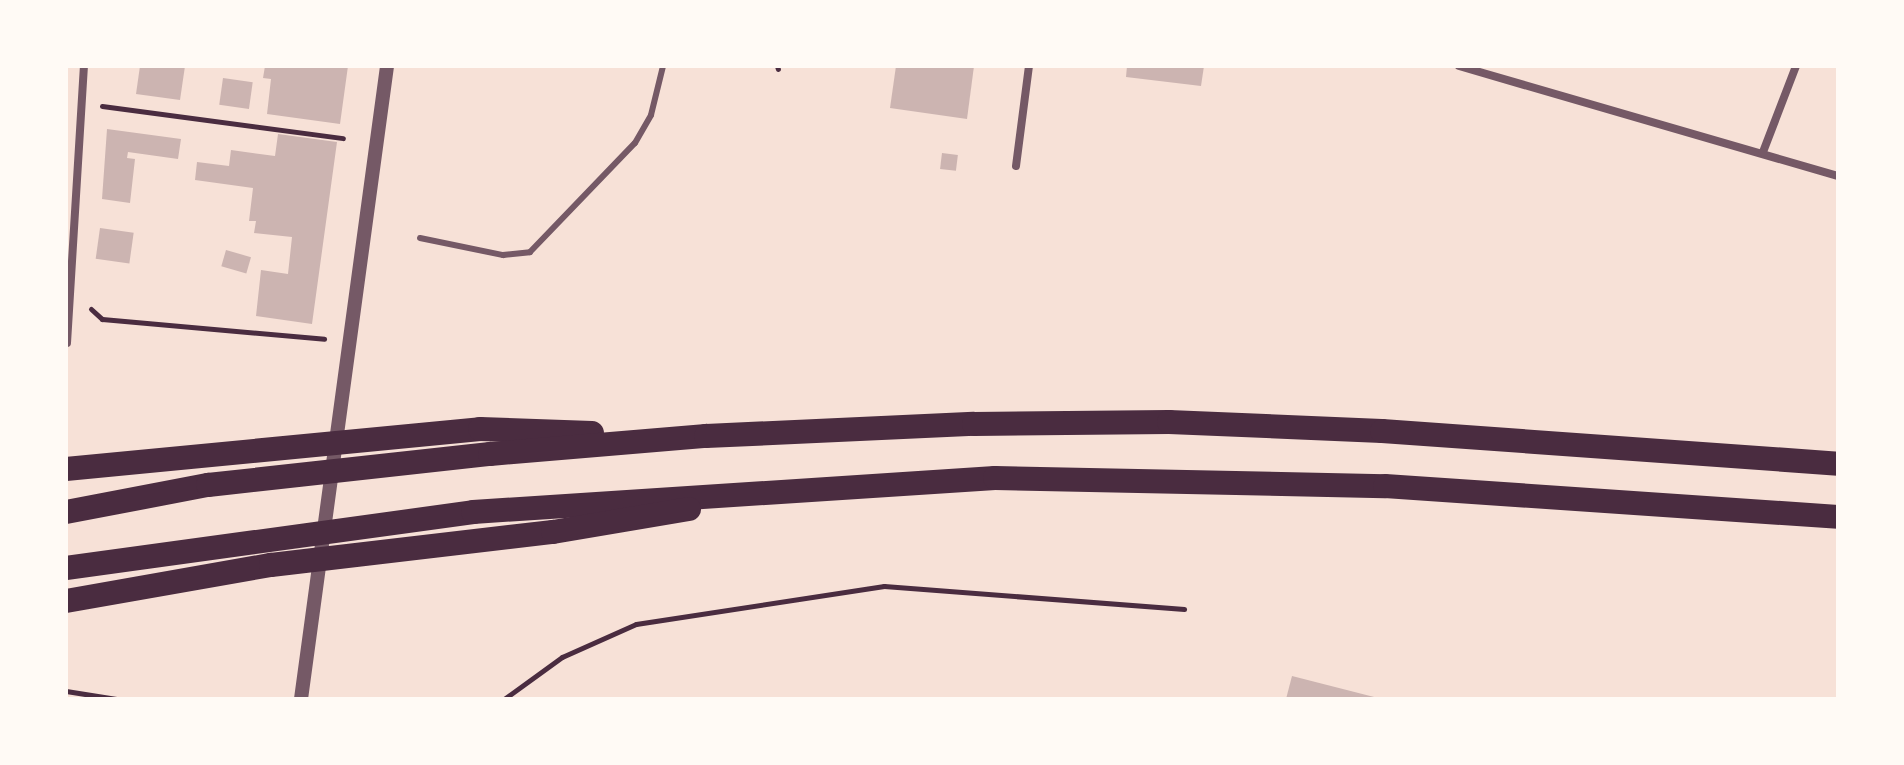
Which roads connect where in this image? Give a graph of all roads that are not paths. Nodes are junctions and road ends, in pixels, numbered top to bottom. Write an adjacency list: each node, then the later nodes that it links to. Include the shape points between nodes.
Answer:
1 (84, 66): 11 (street)
2 (387, 66): 20 (street)
3 (663, 66): 10 (lane, via 651,115 635,143 530,252 503,255)
4 (1029, 66): 8 (street)
5 (1459, 66): 7 (street)
6 (1796, 66): 7 (street)
7 (1763, 152): 9 (street)
8 (1016, 166)
9 (1838, 176)
10 (420, 238)
11 (67, 343)
12 (706, 436): 13 (highway, via 1169,422 1382,431); 14 (highway, via 480,429); 16 (highway, via 208,485)
13 (1838, 464)
14 (66, 469)
15 (842, 484): 17 (highway, via 995,478 1385,486); 18 (highway, via 473,512); 19 (highway, via 553,532 271,565)
16 (66, 512)
17 (1838, 517)
18 (66, 568)
19 (66, 601)
20 (301, 699)

